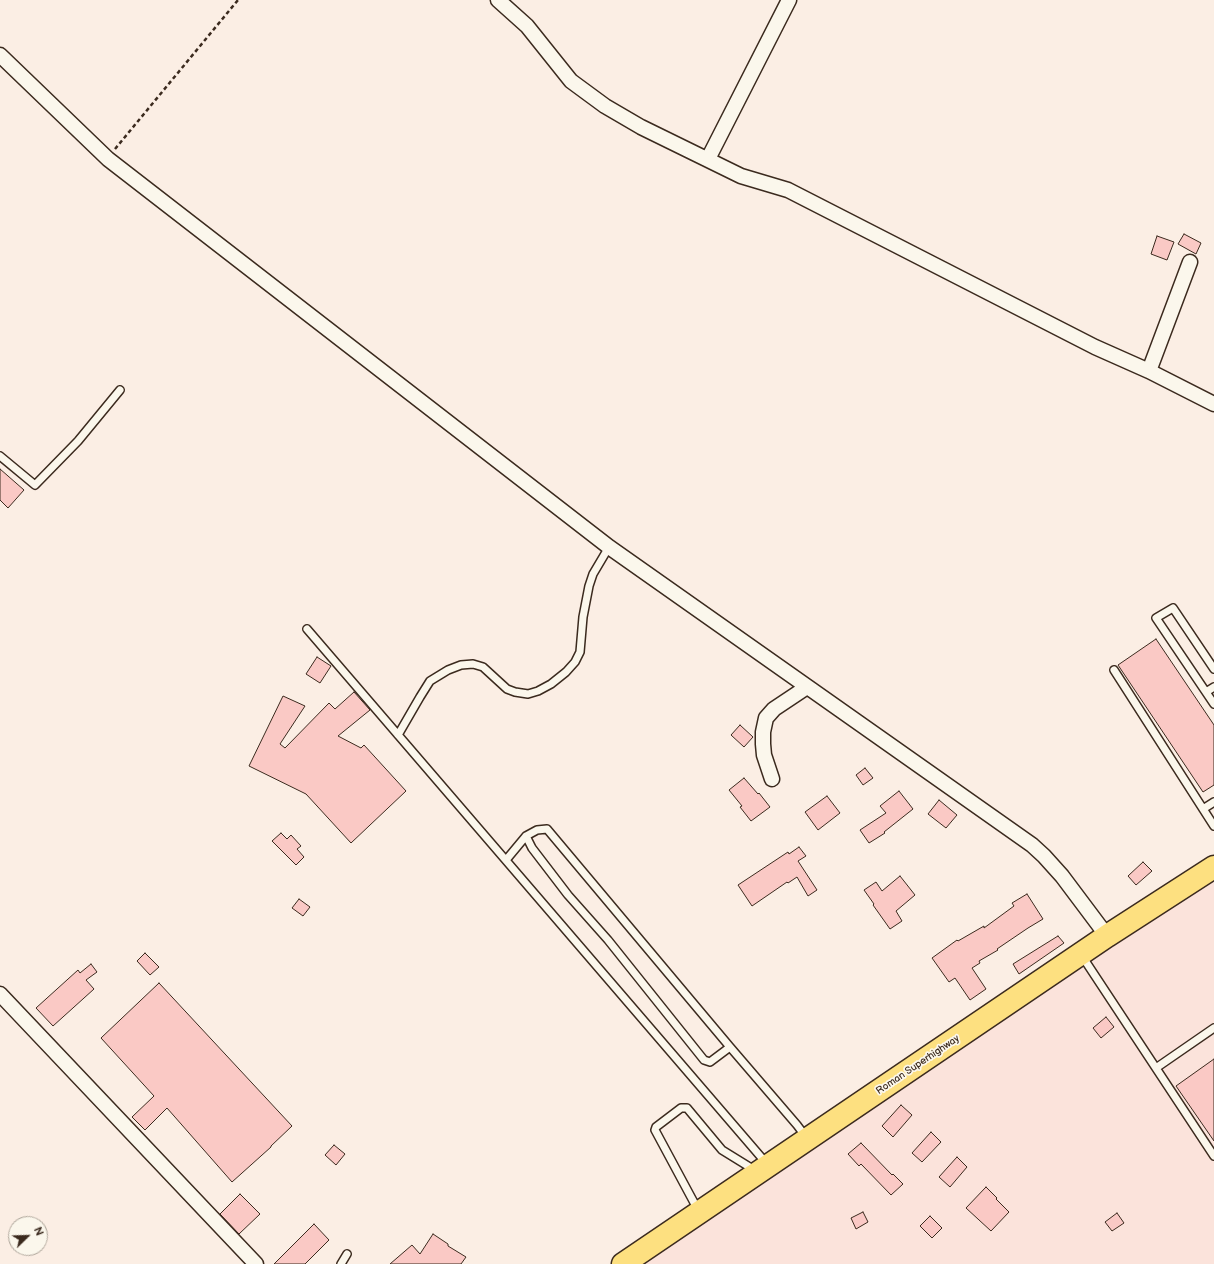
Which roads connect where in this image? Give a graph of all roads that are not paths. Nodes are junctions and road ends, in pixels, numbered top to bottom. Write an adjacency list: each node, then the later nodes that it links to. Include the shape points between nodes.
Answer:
1 (498, 0): 4 (street, via 527,26 570,81 641,127)
2 (789, 0): 4 (street)
3 (0, 55): 10 (street, via 108,159)
4 (708, 159): 6 (street, via 741,176 788,190 1095,347)
5 (1190, 262): 6 (street)
6 (1149, 371): 8 (street)
7 (120, 390): 9 (lane, via 78,441 35,485)
8 (1214, 404)
9 (0, 456)
10 (609, 547): 14 (street); 18 (lane, via 589,586 580,652 566,672 551,684 528,694 507,690 483,667 473,664 461,665 430,680)
11 (307, 629): 18 (lane)
12 (1214, 669): 16 (lane, via 1173,608 1156,618)
13 (1114, 670): 21 (lane)
14 (807, 687): 19 (street, via 774,709 766,718 763,732 764,755); 26 (street, via 1032,845 1062,876)
15 (1214, 687): 16 (lane)
16 (1206, 692): 17 (lane)
17 (1214, 704)
18 (398, 735): 24 (lane)
19 (772, 778)
20 (1214, 802): 21 (lane)
21 (1203, 810): 22 (lane)
22 (1214, 826)
23 (526, 836): 24 (lane); 30 (lane, via 537,830 547,829); 30 (lane, via 532,848 568,895 608,940 704,1060 710,1062)
24 (506, 860): 34 (lane)
25 (1214, 867): 26 (main road, Roman Superhighway)
26 (1107, 936): 27 (main road, Roman Superhighway)
27 (1081, 954): 31 (lane); 32 (main road, Roman Superhighway)
28 (0, 994): 37 (street)
29 (1214, 1028): 31 (lane)
30 (730, 1047): 32 (lane)
31 (1156, 1068): 33 (lane)
32 (808, 1139): 34 (main road, Roman Superhighway)
33 (1214, 1156)
34 (763, 1169): 35 (main road, Roman Superhighway); 35 (lane, via 722,1150 687,1108 681,1108 655,1130)
35 (700, 1212): 39 (main road, Roman Superhighway)
36 (347, 1254): 38 (lane)
37 (256, 1264)
38 (341, 1264)
39 (623, 1264)

